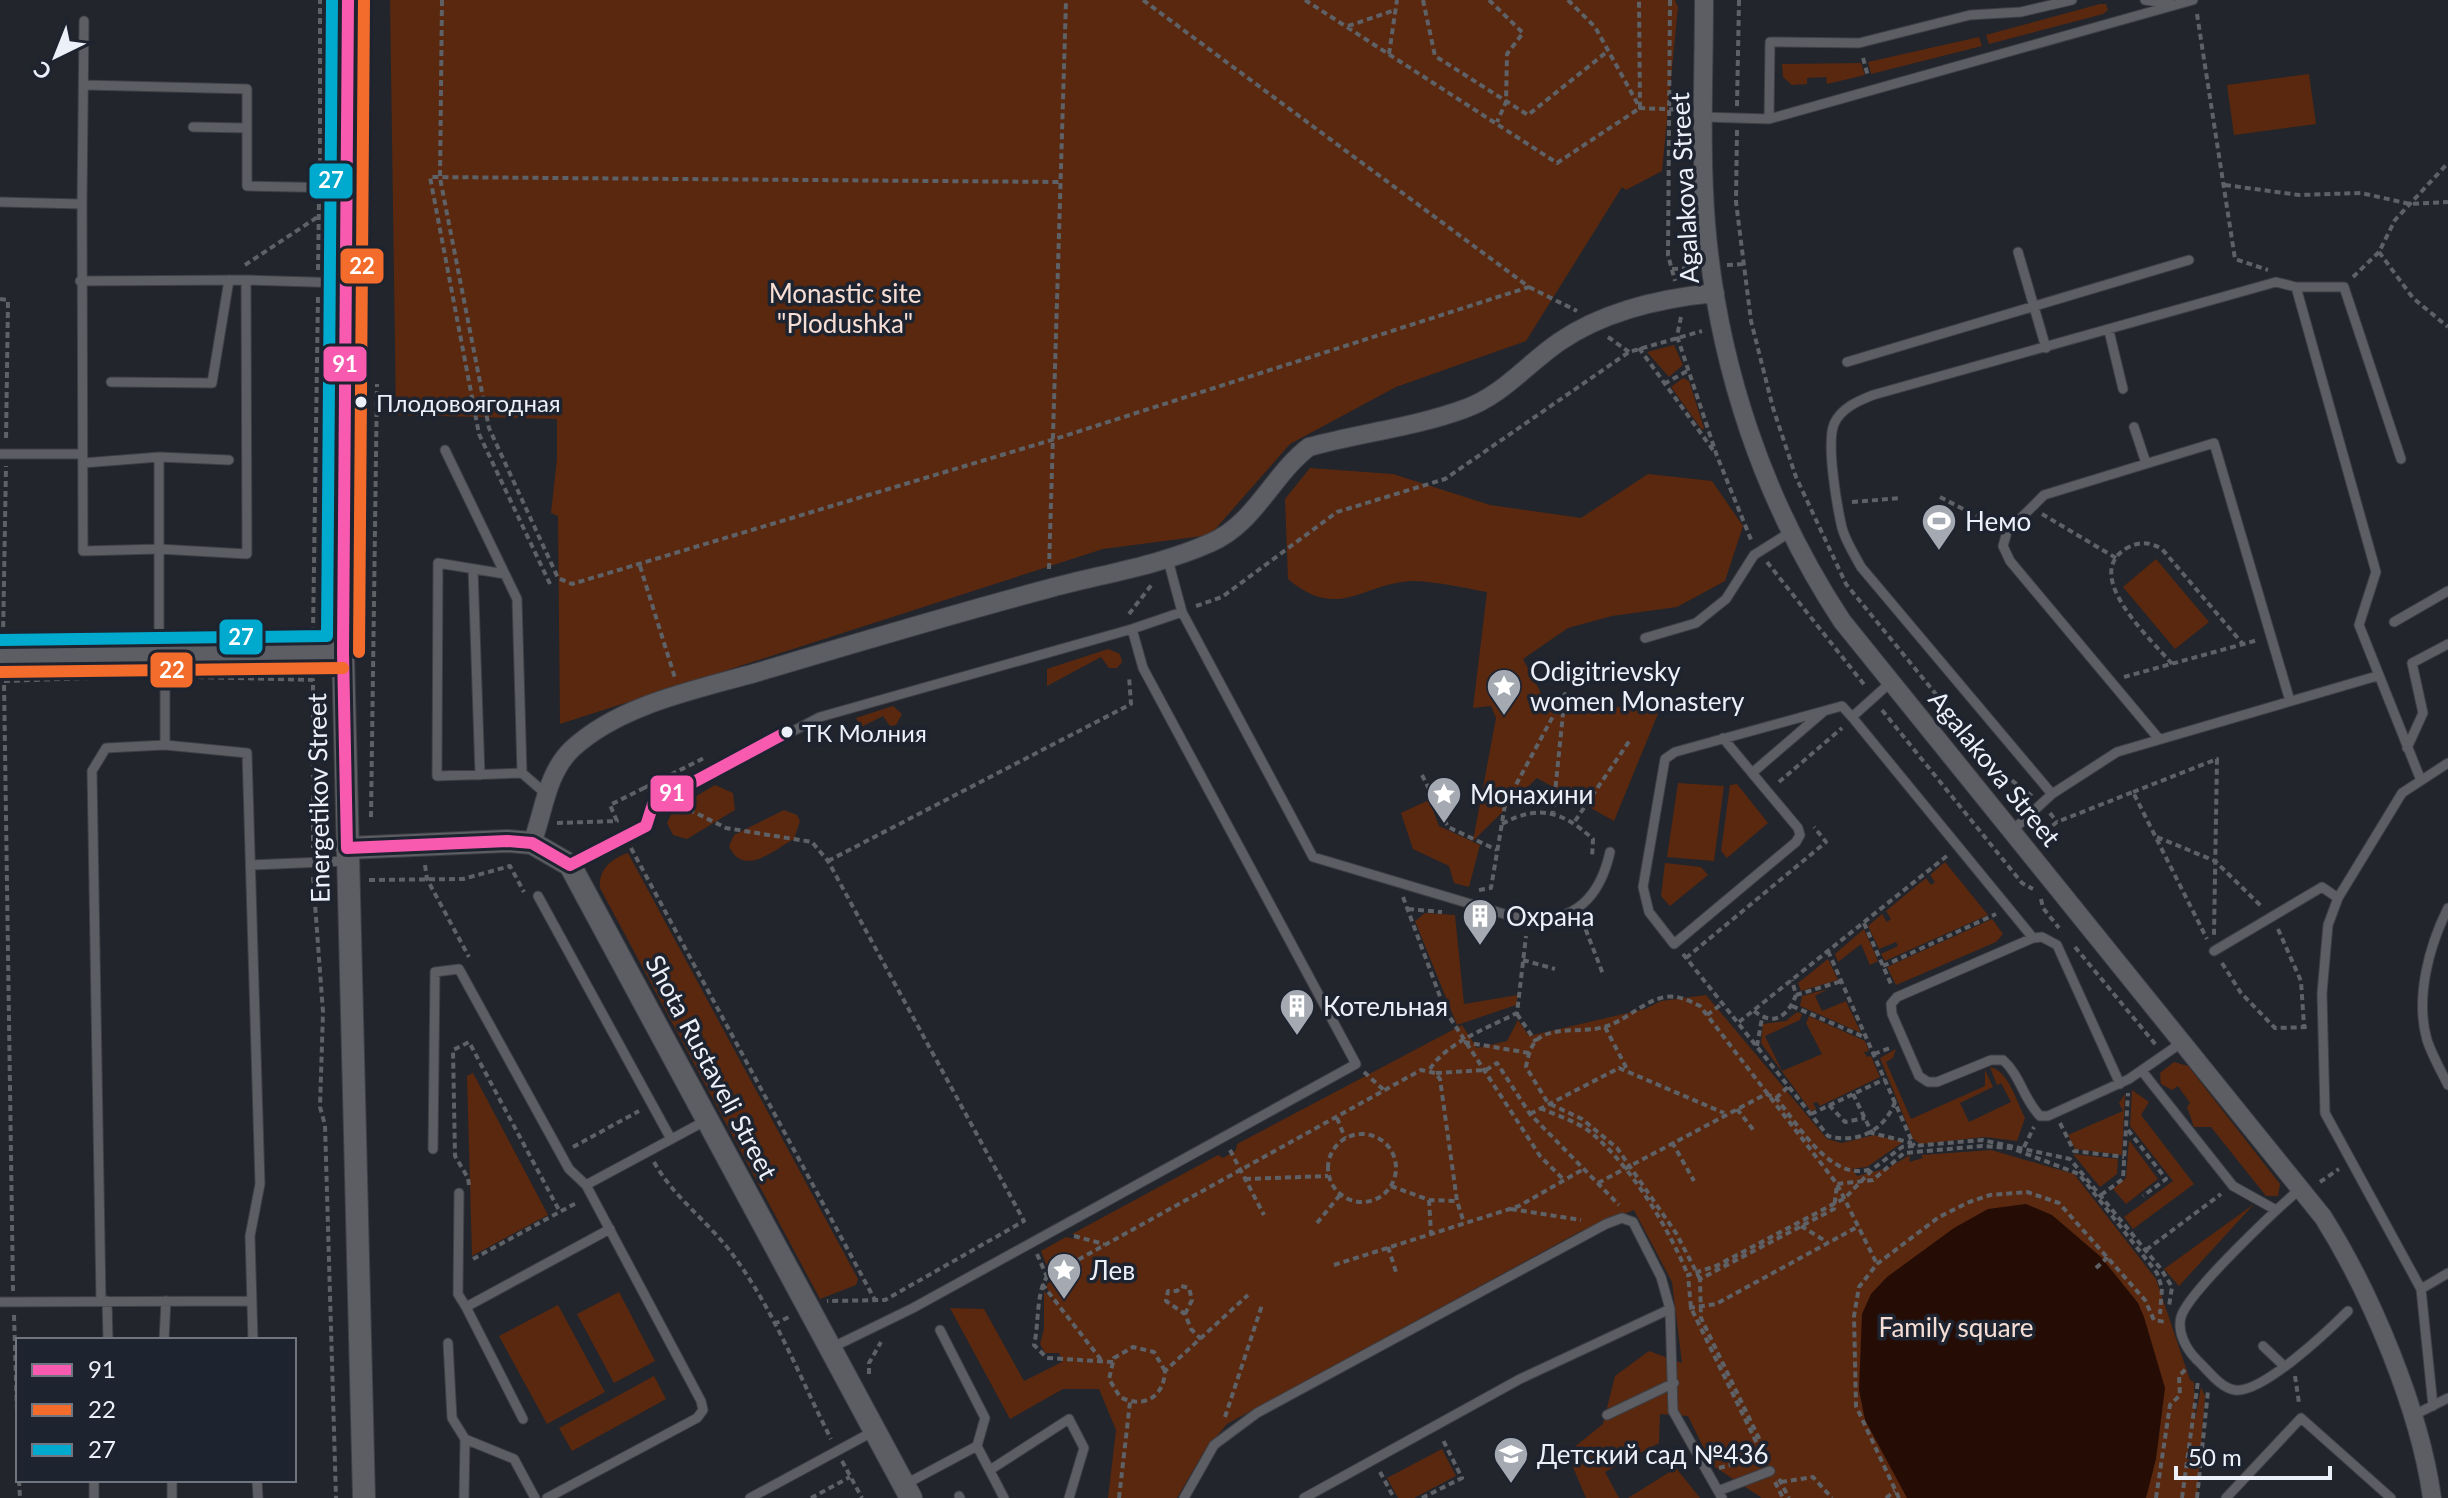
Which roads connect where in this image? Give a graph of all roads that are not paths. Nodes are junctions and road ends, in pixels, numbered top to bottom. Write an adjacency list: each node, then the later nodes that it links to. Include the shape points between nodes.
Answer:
1 (348, 0): 13 (street, Energetikov Street)
2 (1704, 0): 9 (street, Agalakova Street)
3 (2072, 0): 10 (lane, via 2021,12 1970,15 1859,43 1770,42)
4 (2145, 0): 6 (lane)
5 (2194, 0): 6 (lane)
6 (2174, 5): 10 (lane)
7 (84, 21): 8 (lane)
8 (84, 85): 12 (lane, via 247,89); 15 (lane)
9 (1704, 114): 10 (lane); 23 (street, Agalakova Street, via 1706,226)
10 (1769, 119)
11 (193, 127): 12 (lane)
12 (247, 128): 13 (lane, via 247,186)
13 (346, 188): 21 (street, Energetikov Street)
14 (0, 202): 15 (lane)
15 (82, 204): 20 (lane)
16 (2018, 252): 24 (lane)
17 (2189, 260): 24 (lane)
18 (229, 280): 19 (lane); 20 (lane); 28 (lane, via 212,383)
19 (246, 280): 21 (lane); 39 (lane, via 247,554)
20 (80, 281): 34 (lane)
21 (345, 283): 50 (street, Energetikov Street)
22 (2296, 287): 25 (lane, via 2276,282); 35 (lane, via 2344,287); 52 (lane, via 2376,572 2359,625)
23 (1715, 293): 38 (street, Agalakova Street, via 1737,394); 40 (street, via 1679,297 1590,324 1492,396 1464,409 1309,447 1288,463 1232,531)
24 (2034, 307): 26 (lane); 27 (lane)
25 (2109, 331): 26 (lane); 29 (lane)
26 (2046, 348): 67 (lane, via 1873,395 1842,412 1831,440 1842,528 1861,567)
27 (1847, 362)
28 (111, 382)
29 (2123, 389)
30 (2134, 427): 37 (lane)
31 (445, 450): 42 (lane)
32 (0, 454): 34 (lane)
33 (159, 457): 34 (lane); 36 (lane); 39 (lane)
34 (83, 458): 39 (lane, via 83,551)
35 (2401, 459)
36 (229, 460)
37 (2146, 463): 54 (lane, via 2214,443); 58 (lane, via 2044,495 2007,532 2003,546)
38 (1789, 533): 47 (lane, via 1759,552 1726,599 1696,623); 53 (street, Agalakova Street, via 1842,621)
39 (159, 549): 49 (lane)
40 (1168, 560): 44 (lane); 66 (street, via 1048,589 680,695 593,733 570,751)
41 (473, 569): 42 (lane); 64 (lane); 64 (lane, via 438,563 437,776)
42 (505, 574): 62 (lane, via 517,599)
43 (2448, 591): 45 (lane)
44 (1182, 612): 46 (lane); 70 (lane, via 1313,857 1528,921 1565,917 1577,908 1604,880)
45 (2394, 622)
46 (1132, 629): 73 (lane, via 820,717 653,804 646,826); 106 (lane, via 1143,668 1356,1064 894,1319)
47 (1645, 638)
48 (2448, 644): 60 (lane, via 2412,663 2423,713)
49 (159, 652): 50 (street); 51 (street); 59 (lane, via 165,676)
50 (343, 652): 71 (street, Energetikov Street)
51 (0, 656)
52 (2377, 676): 54 (lane); 60 (lane)
53 (1891, 682): 56 (lane); 68 (street, Agalakova Street)
54 (2290, 701): 58 (lane)
55 (1823, 712): 56 (lane, via 1842,706); 57 (lane); 63 (lane)
56 (1852, 717): 77 (lane)
57 (1723, 738): 63 (lane); 63 (lane, via 1675,752 1661,769 1643,887 1649,912 1674,944 1800,835)
58 (2159, 739): 67 (lane, via 2117,752)
59 (165, 745): 72 (lane, via 247,753); 93 (lane, via 106,748 92,771)
60 (2407, 748): 65 (lane)
61 (2448, 763): 65 (lane)
62 (522, 773): 64 (lane); 66 (lane)
63 (1752, 773)
64 (480, 775)
65 (2420, 778): 75 (lane, via 2402,793)
66 (545, 793): 69 (street)
67 (2052, 794): 68 (lane)
68 (2013, 830): 79 (street, Agalakova Street)
69 (535, 833): 71 (street); 73 (street)
70 (1610, 852)
71 (348, 854): 72 (lane); 121 (street, Energetikov Street)
72 (251, 865): 95 (lane, via 260,1184 250,1236)
73 (570, 865): 83 (street, Shota Rustaveli Street)
74 (538, 896): 84 (lane)
75 (2338, 898): 78 (lane, via 2322,887); 92 (lane, via 2328,925 2322,1029 2325,1113)
76 (2448, 908): 82 (lane, via 2429,962 2423,1002 2427,1039)
77 (2033, 938): 81 (lane, via 2057,945); 81 (lane, via 1891,1004 1919,1076 1937,1082 2003,1060 2040,1116)
78 (2214, 951)
79 (2184, 1041): 80 (lane); 86 (street, Agalakova Street)
80 (2142, 1071): 81 (lane); 89 (lane, via 2233,1186)
81 (2124, 1081)
82 (2448, 1085)
83 (708, 1119): 84 (lane); 106 (street, Shota Rustaveli Street)
84 (671, 1139): 87 (lane)
85 (433, 1149): 87 (lane, via 435,972 459,969 569,1169)
86 (2301, 1188): 89 (lane); 112 (street, Agalakova Street, via 2336,1237)
87 (589, 1190): 90 (lane)
88 (464, 1192): 97 (lane, via 458,1294)
89 (2276, 1210): 107 (lane, via 2186,1306 2181,1333 2192,1354 2222,1385 2235,1390 2248,1389)
90 (610, 1229): 97 (lane); 124 (lane, via 703,1410 697,1418)
91 (2448, 1273): 92 (lane)
92 (2421, 1289): 110 (lane)
93 (104, 1301): 94 (lane); 96 (lane); 101 (lane)
94 (166, 1301): 95 (lane); 102 (lane)
95 (252, 1301): 103 (lane)
96 (0, 1302)
97 (466, 1307): 113 (lane)
98 (1670, 1309): 108 (lane); 128 (lane, via 1661,1277 1633,1222 1622,1218 1606,1224 1230,1431 1214,1445); 129 (lane, via 1520,1379)
99 (2348, 1311): 107 (lane, via 2313,1347)
100 (940, 1330): 116 (lane, via 985,1418)
101 (108, 1338)
102 (164, 1338)
103 (253, 1338)
104 (448, 1343): 115 (lane, via 452,1418)
105 (2263, 1346): 107 (lane)
106 (831, 1348): 114 (street, Shota Rustaveli Street)
107 (2288, 1363)
108 (1674, 1383): 111 (lane); 120 (lane, via 1673,1411)
109 (2448, 1398): 110 (lane)
110 (2433, 1406): 112 (lane)
111 (1607, 1415)
112 (2414, 1415): 132 (street, Agalakova Street)
113 (523, 1419)
114 (874, 1431): 119 (street, Shota Rustaveli Street); 125 (lane)
115 (465, 1439): 122 (lane); 123 (lane, via 514,1459)
116 (977, 1446): 117 (lane); 119 (lane)
117 (990, 1470): 126 (lane); 127 (lane, via 1069,1419 1084,1448)
118 (1770, 1471): 120 (lane)
119 (907, 1492)
120 (1720, 1494)
121 (364, 1498)
122 (464, 1498)
123 (535, 1498)
124 (547, 1498)
125 (750, 1498)
126 (1004, 1498)
127 (1069, 1498)
128 (1184, 1498)
129 (1304, 1498)
130 (2226, 1498): 131 (lane, via 2301,1418)
131 (2388, 1498)
132 (2432, 1498)

